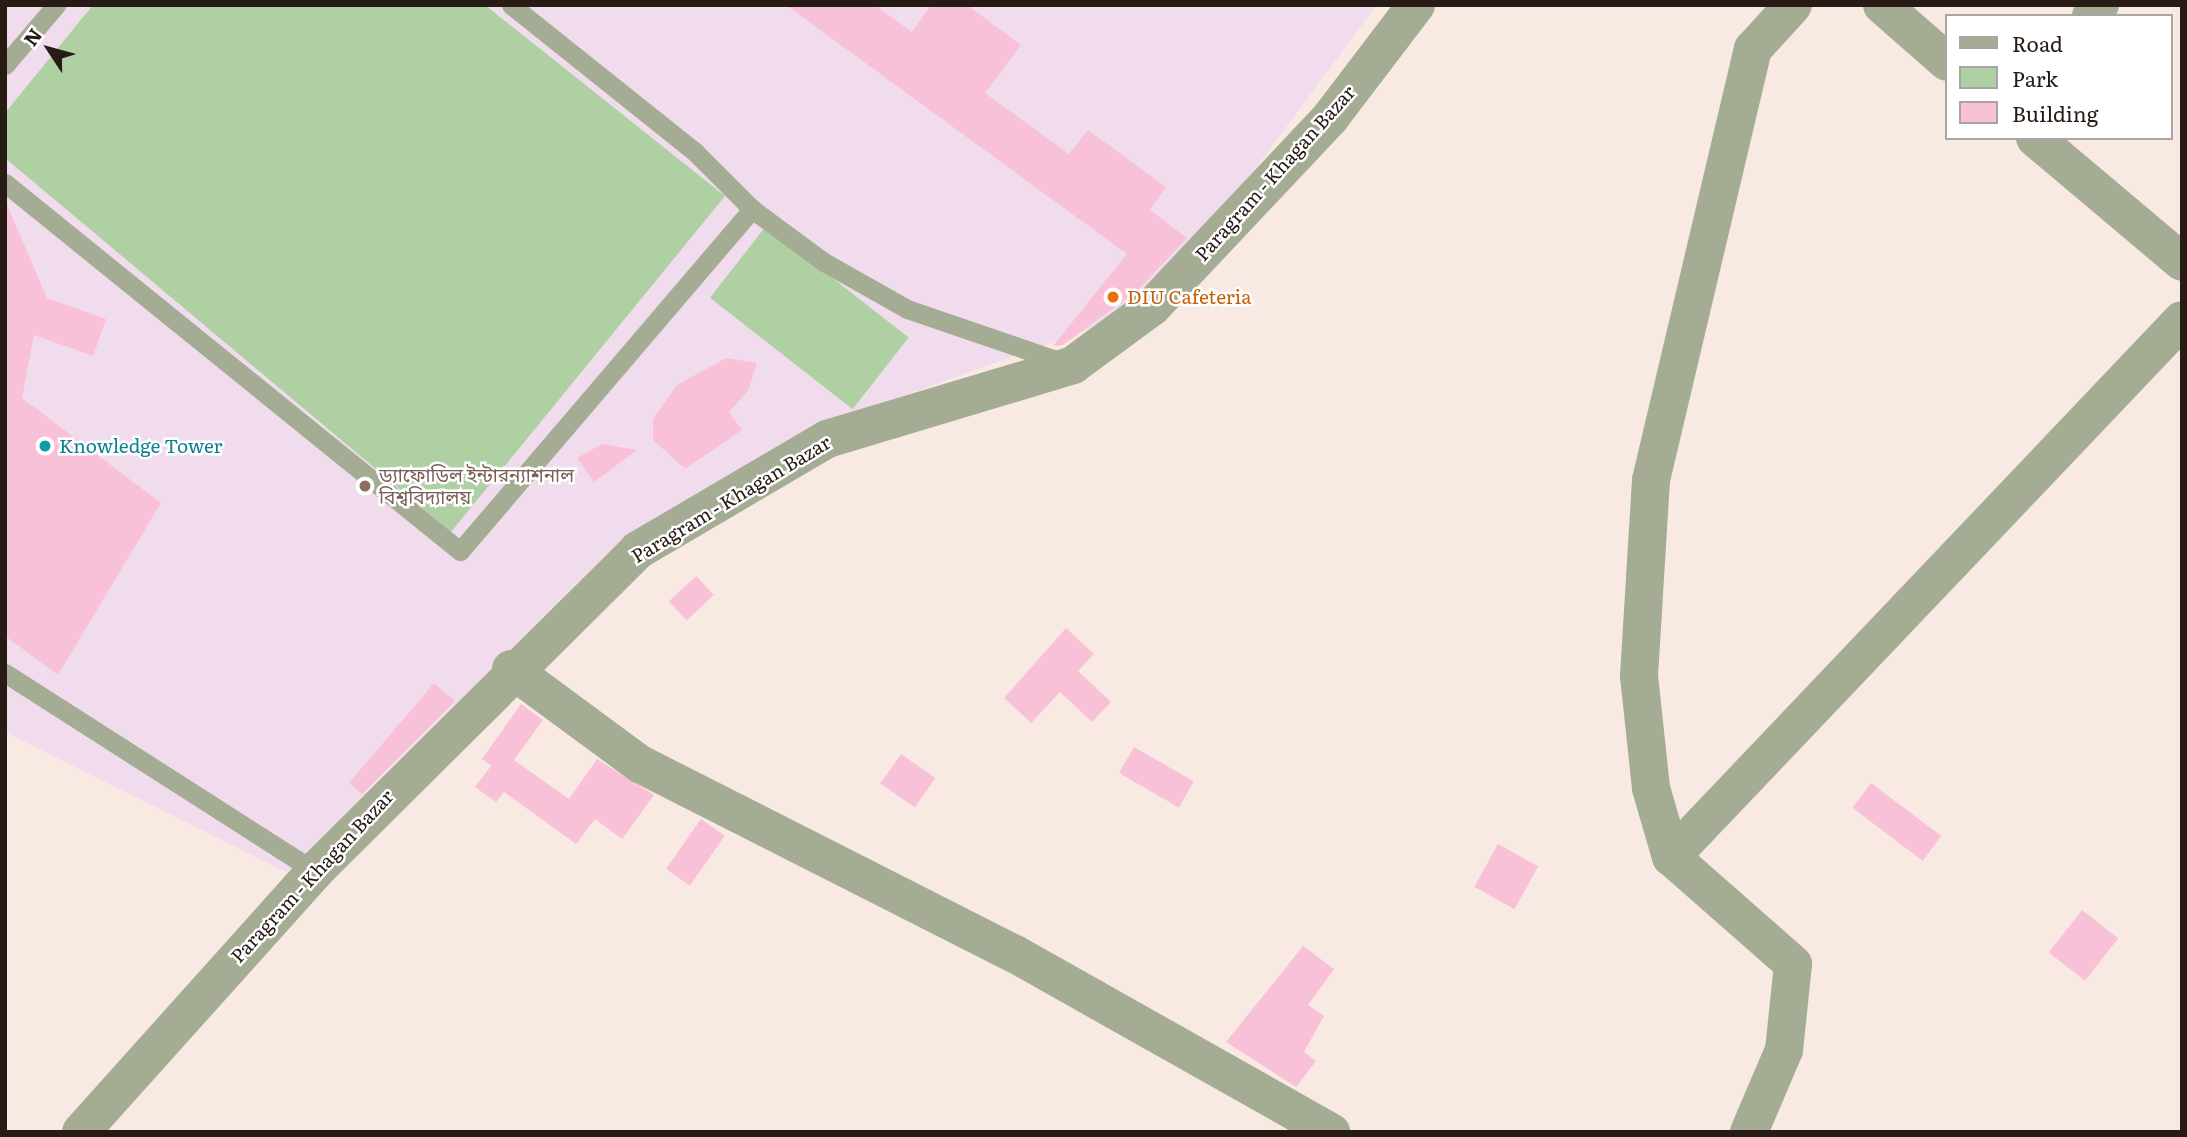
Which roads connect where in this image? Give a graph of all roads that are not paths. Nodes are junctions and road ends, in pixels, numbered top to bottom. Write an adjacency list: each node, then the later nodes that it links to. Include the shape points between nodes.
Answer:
1 (55, 5): 7 (lane)
2 (510, 5): 10 (lane, via 695,152)
3 (1416, 5): 13 (street, Paragram - Khagan Bazar, via 1330,118 1152,307)
4 (1793, 5): 16 (street, via 1753,49 1651,481 1639,676 1651,788)
5 (1882, 5): 6 (street)
6 (1946, 61)
7 (5, 65)
8 (2037, 140): 11 (street)
9 (5, 183): 10 (lane, via 460,551)
10 (752, 209): 13 (lane, via 907,310)
11 (2182, 262)
12 (2182, 320): 16 (street)
13 (1073, 365): 14 (street, Paragram - Khagan Bazar, via 827,439 638,550)
14 (511, 668): 17 (street, Paragram - Khagan Bazar); 19 (street, via 640,764 1014,954)
15 (5, 673): 17 (lane)
16 (1671, 857): 20 (street, via 1793,964 1784,1050)
17 (314, 871): 18 (street, Paragram - Khagan Bazar)
18 (80, 1132)
19 (1331, 1132)
20 (1749, 1132)

